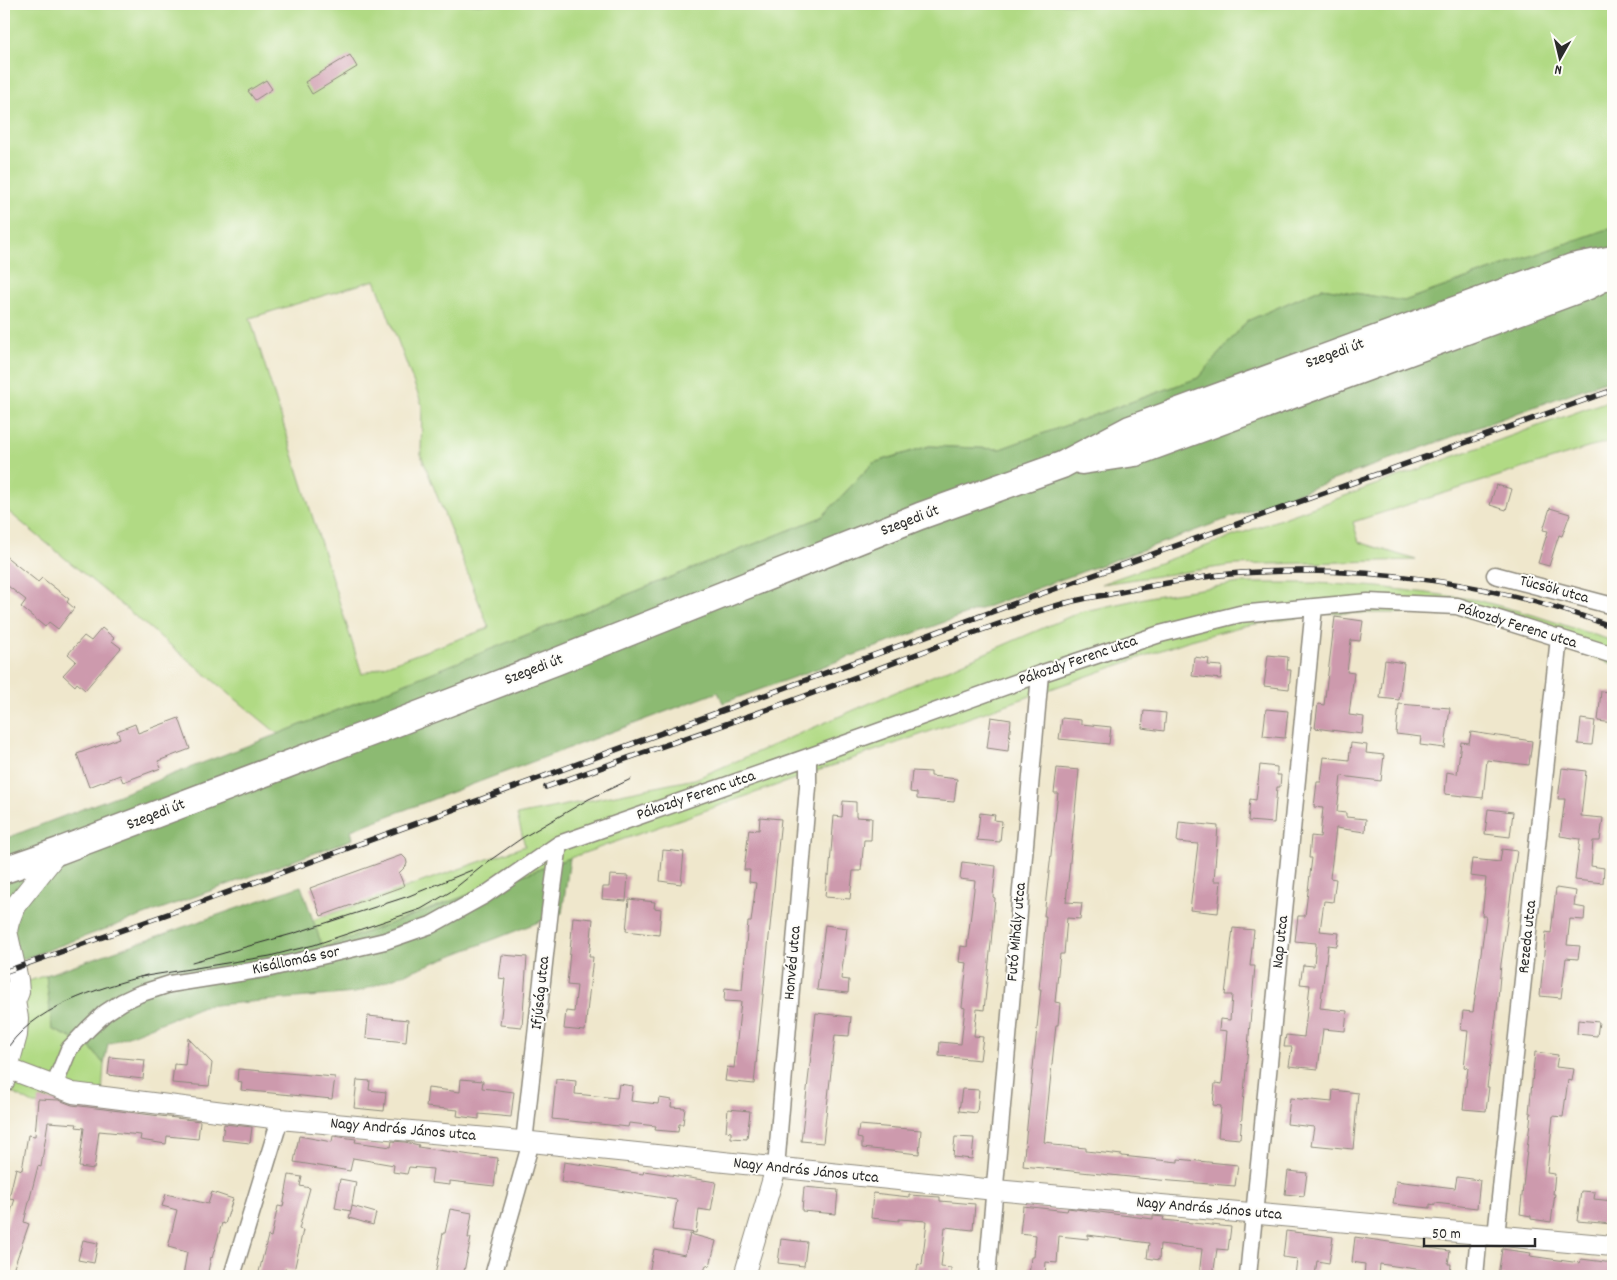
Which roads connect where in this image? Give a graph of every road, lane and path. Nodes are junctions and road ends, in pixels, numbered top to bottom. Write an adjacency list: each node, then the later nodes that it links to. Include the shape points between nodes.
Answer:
1 (1613, 259): 3 (main road, Szegedi út, via 1572,267 1130,429)
2 (1613, 273): 3 (main road, Szegedi út, via 1579,290 1135,453)
3 (1062, 465): 12 (main road, Szegedi út, via 920,516 555,662)
4 (1495, 575): 5 (street, Tücsök utca)
5 (1613, 606)
6 (1314, 607): 7 (street, Pákozdy Ferenc utca, via 1368,602 1457,606); 9 (street, Pákozdy Ferenc utca, via 1240,614 1160,634); 22 (street, Nap utca)
7 (1559, 637): 8 (street, Pákozdy Ferenc utca); 23 (street, Rezeda utca)
8 (1613, 655)
9 (1040, 674): 10 (street, Pákozdy Ferenc utca); 21 (street, Futó Mihály utca)
10 (808, 757): 11 (street, Pákozdy Ferenc utca); 20 (street, Honvéd utca)
11 (558, 844): 17 (street, Kisállomás sor, via 485,895 430,925 385,941 274,967 170,984 122,1002 105,1013 69,1049); 19 (street, Ifjúság utca)
12 (59, 851): 13 (main road, Szegedi út); 15 (street, via 15,906 9,922 7,930 19,992)
13 (4, 870)
14 (4, 952): 15 (street)
15 (15, 1002): 16 (street, via 17,1035)
16 (6, 1069): 17 (street, Nagy András János utca)
17 (54, 1086): 18 (street, Nagy András János utca, via 90,1096)
18 (280, 1119): 19 (street, Nagy András János utca); 25 (street)
19 (528, 1142): 20 (street, Nagy András János utca); 26 (street, Ifjúság utca)
20 (776, 1168): 21 (street, Nagy András János utca); 27 (street)
21 (995, 1190): 22 (street, Nagy András János utca); 28 (street, Futó Mihály utca)
22 (1254, 1213): 23 (street, Nagy András János utca); 29 (street, Nap utca)
23 (1487, 1235): 24 (street, Nagy András János utca); 30 (street, Rezeda utca)
24 (1613, 1246)
25 (232, 1276)
26 (492, 1276)
27 (744, 1276)
28 (987, 1276)
29 (1248, 1276)
30 (1475, 1276)

